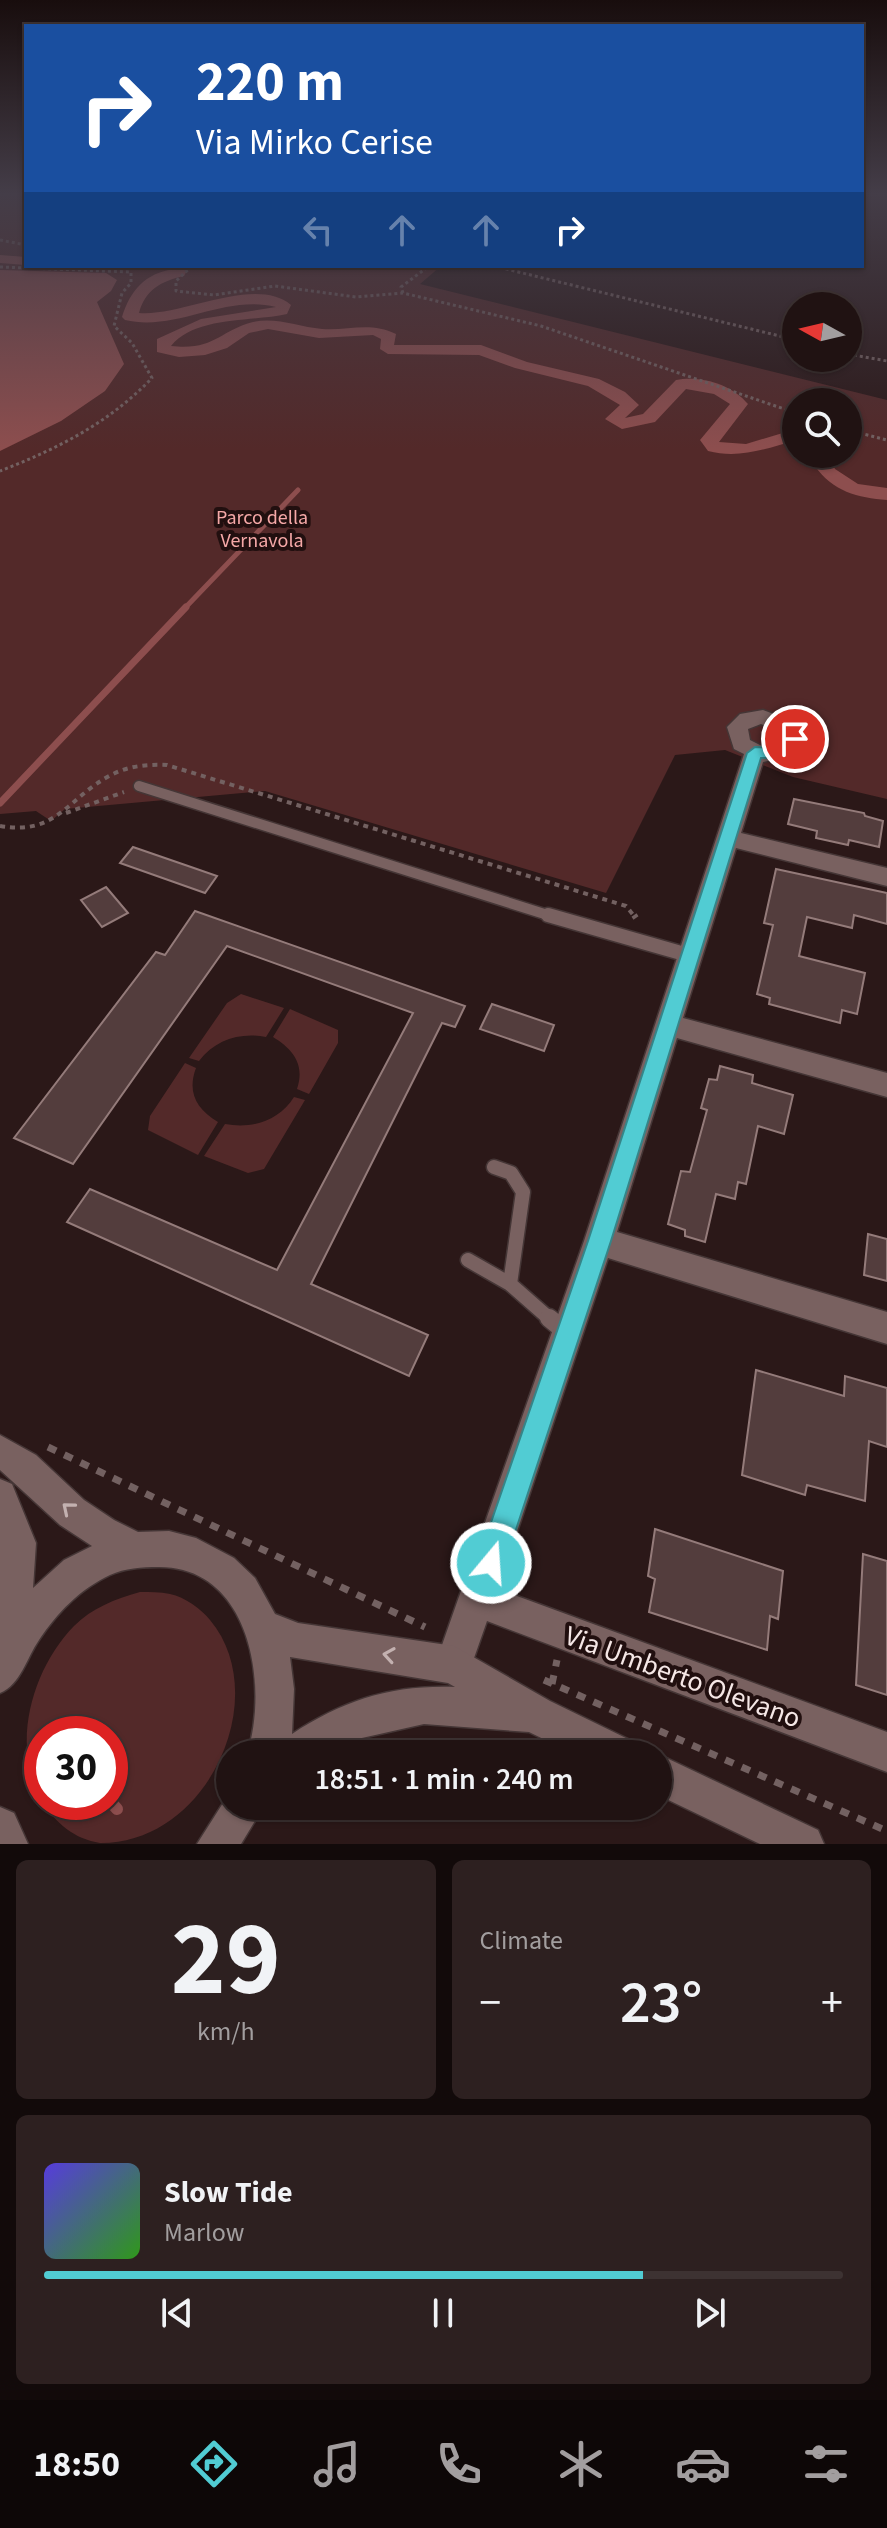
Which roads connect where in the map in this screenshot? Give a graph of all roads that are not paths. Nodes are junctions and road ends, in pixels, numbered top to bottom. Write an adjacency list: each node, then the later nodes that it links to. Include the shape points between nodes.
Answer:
1 (755, 753): 3 (street)
2 (139, 786): 5 (lane)
3 (727, 838): 4 (street); 5 (street)
4 (887, 877)
5 (688, 955): 6 (street)
6 (666, 1024): 7 (street); 9 (street)
7 (887, 1085)
8 (494, 1167): 11 (lane, via 511,1173 523,1192)
9 (599, 1241): 12 (street); 13 (street)
10 (468, 1260): 11 (lane)
11 (510, 1284): 13 (lane)
12 (887, 1328)
13 (568, 1334): 17 (street)
14 (0, 1452): 16 (street, one-way to 14, via 83,1521 39,1476)
15 (0, 1496): 19 (street, via 18,1543)
16 (134, 1549): 18 (street, via 175,1549 207,1559 234,1579); 19 (street, via 75,1575 43,1604)
17 (479, 1600): 20 (street); 25 (street, Via Umberto Olevano)
18 (265, 1628): 20 (street, one-way to 18, via 298,1642); 22 (street, via 275,1670)
19 (6, 1661)
20 (454, 1665): 21 (street)
21 (536, 1715): 23 (street, via 424,1705 345,1722); 24 (street)
22 (270, 1740)
23 (317, 1740)
24 (587, 1740)
25 (887, 1752)
26 (672, 1781): 31 (street)
27 (234, 1820): 30 (street)
28 (0, 1827): 29 (street)
29 (8, 1844)
30 (217, 1844)
31 (804, 1844)

